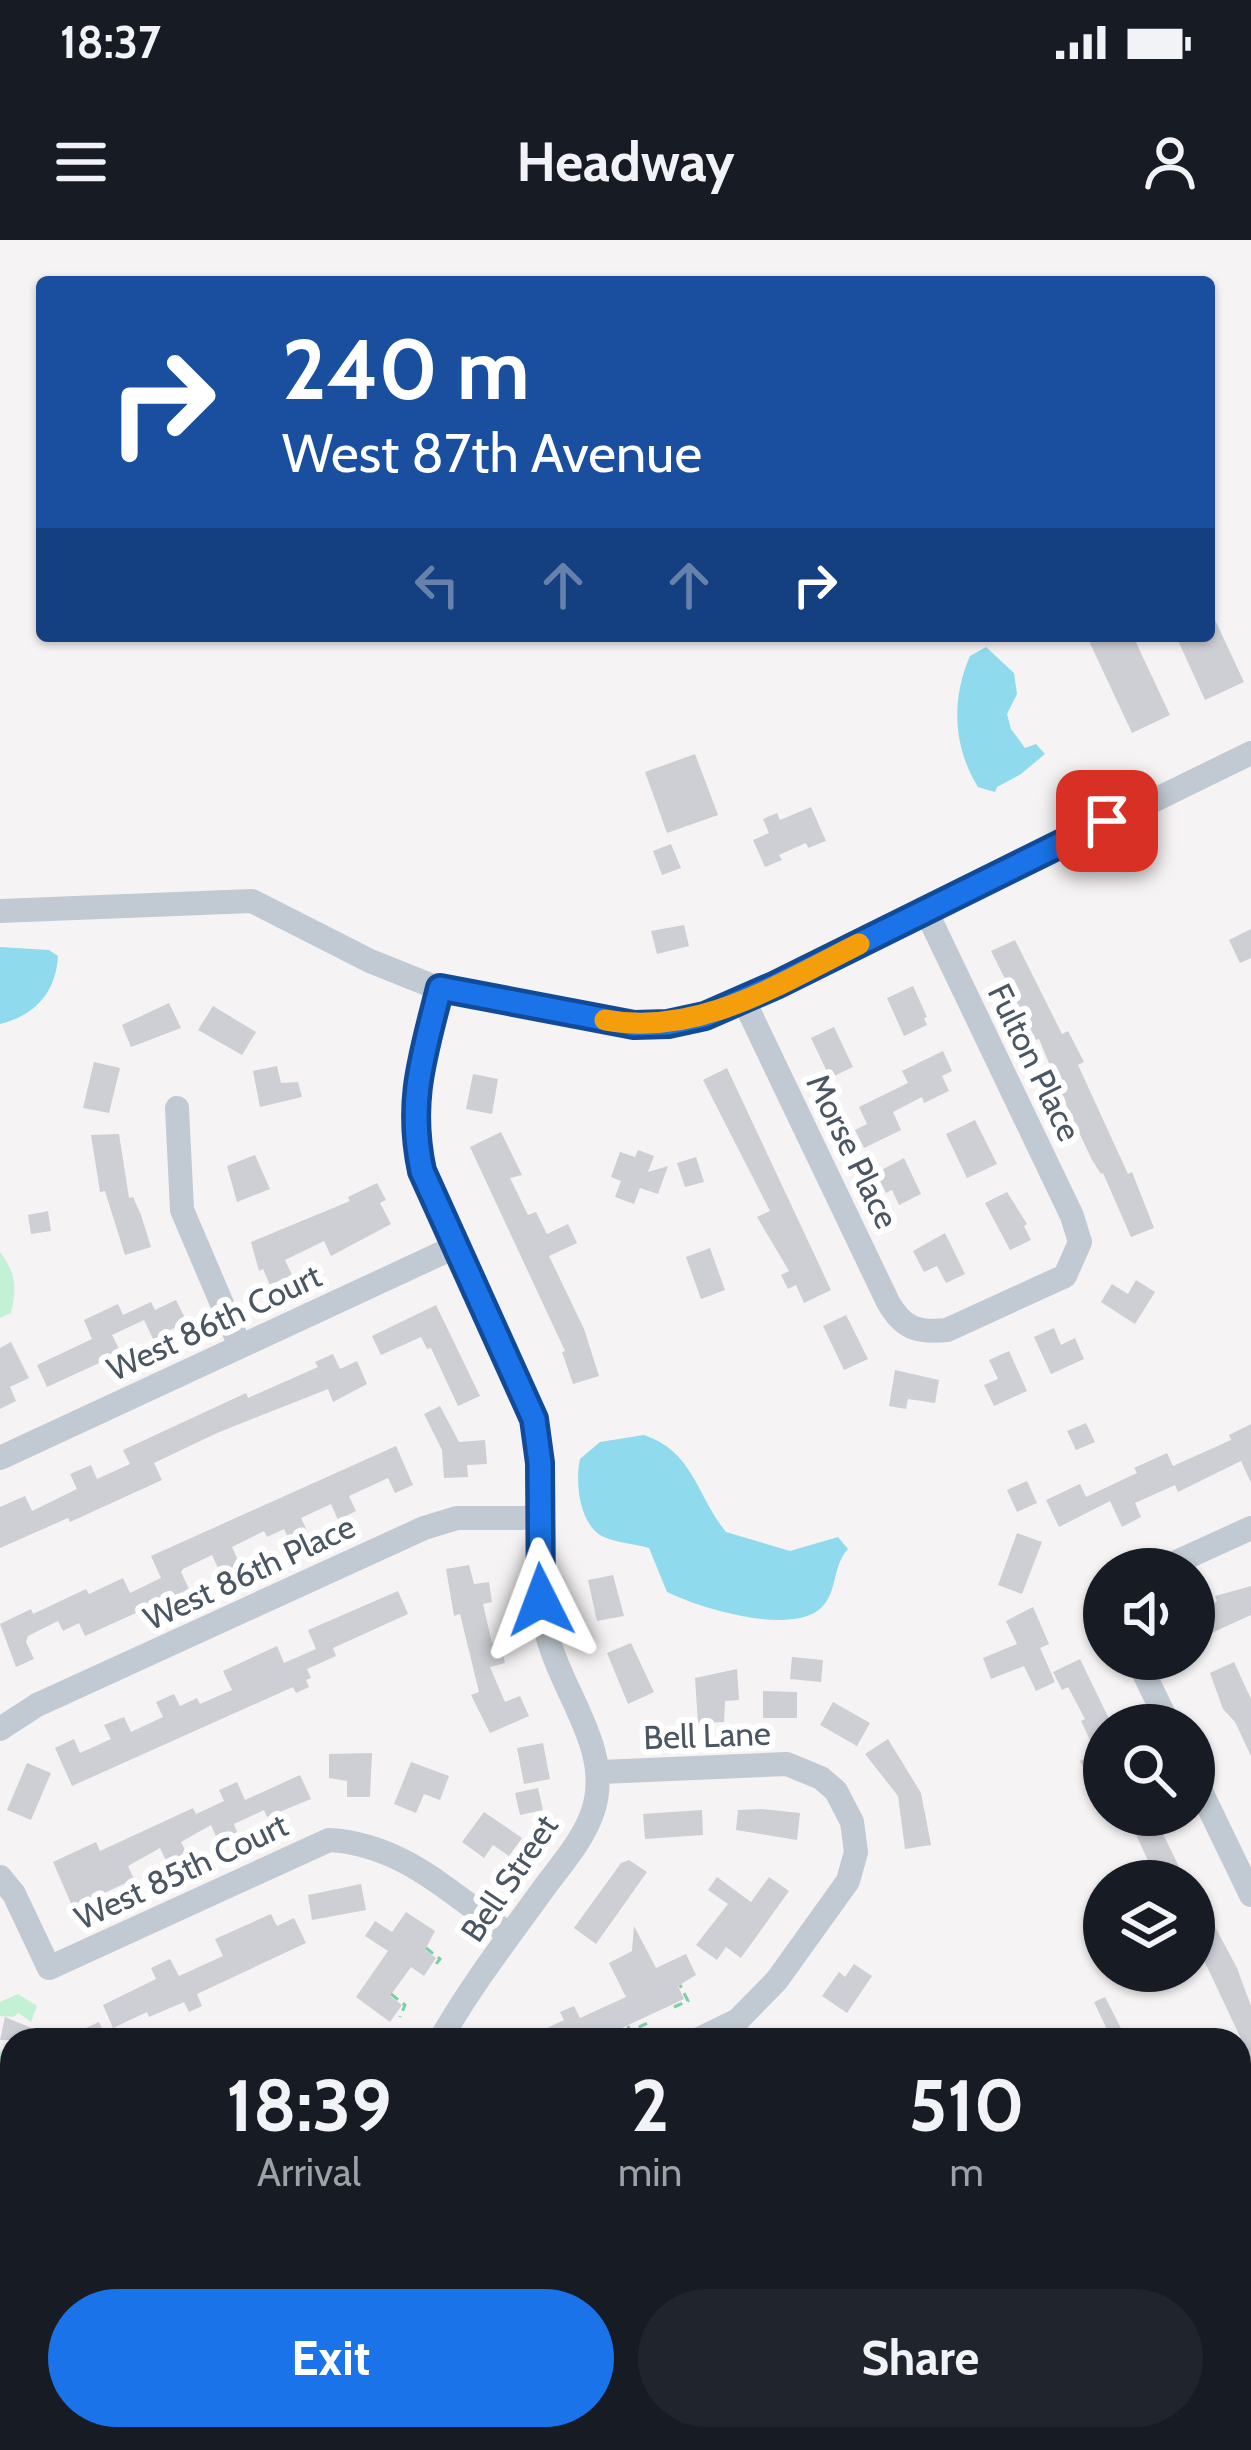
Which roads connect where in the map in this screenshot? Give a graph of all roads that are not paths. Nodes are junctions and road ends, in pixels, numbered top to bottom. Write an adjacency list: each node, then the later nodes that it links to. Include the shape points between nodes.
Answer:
1 (1251, 753): 3 (street)
2 (0, 911): 4 (street, via 252,901)
3 (926, 911): 5 (street); 8 (street, Fulton Place, via 1080,1242 1065,1276 947,1330)
4 (440, 988): 5 (street, via 634,1025 705,1016); 7 (street, via 415,1093 414,1136)
5 (744, 1000): 8 (street, Morse Place)
6 (177, 1108): 9 (street, via 182,1210)
7 (457, 1246): 9 (street, West 86th Court); 11 (street, via 534,1419)
8 (907, 1327)
9 (240, 1346): 10 (street, West 86th Court)
10 (0, 1458)
11 (538, 1518): 14 (street, West 86th Place, via 457,1518 424,1528); 15 (street, via 549,1642)
12 (1251, 1528): 13 (street)
13 (1207, 1548)
14 (0, 1729)
15 (601, 1772): 19 (street, Bell Street, via 572,1850); 21 (street, Bell Lane, via 788,1764 836,1791 855,1832 848,1881 777,1980)
16 (1215, 1820): 18 (street)
17 (0, 1877): 19 (street, West 85th Court, via 49,1968 329,1840 399,1857)
18 (1251, 1895)
19 (510, 1935): 20 (street, Bell Street)
20 (448, 2028)
21 (722, 2028)

